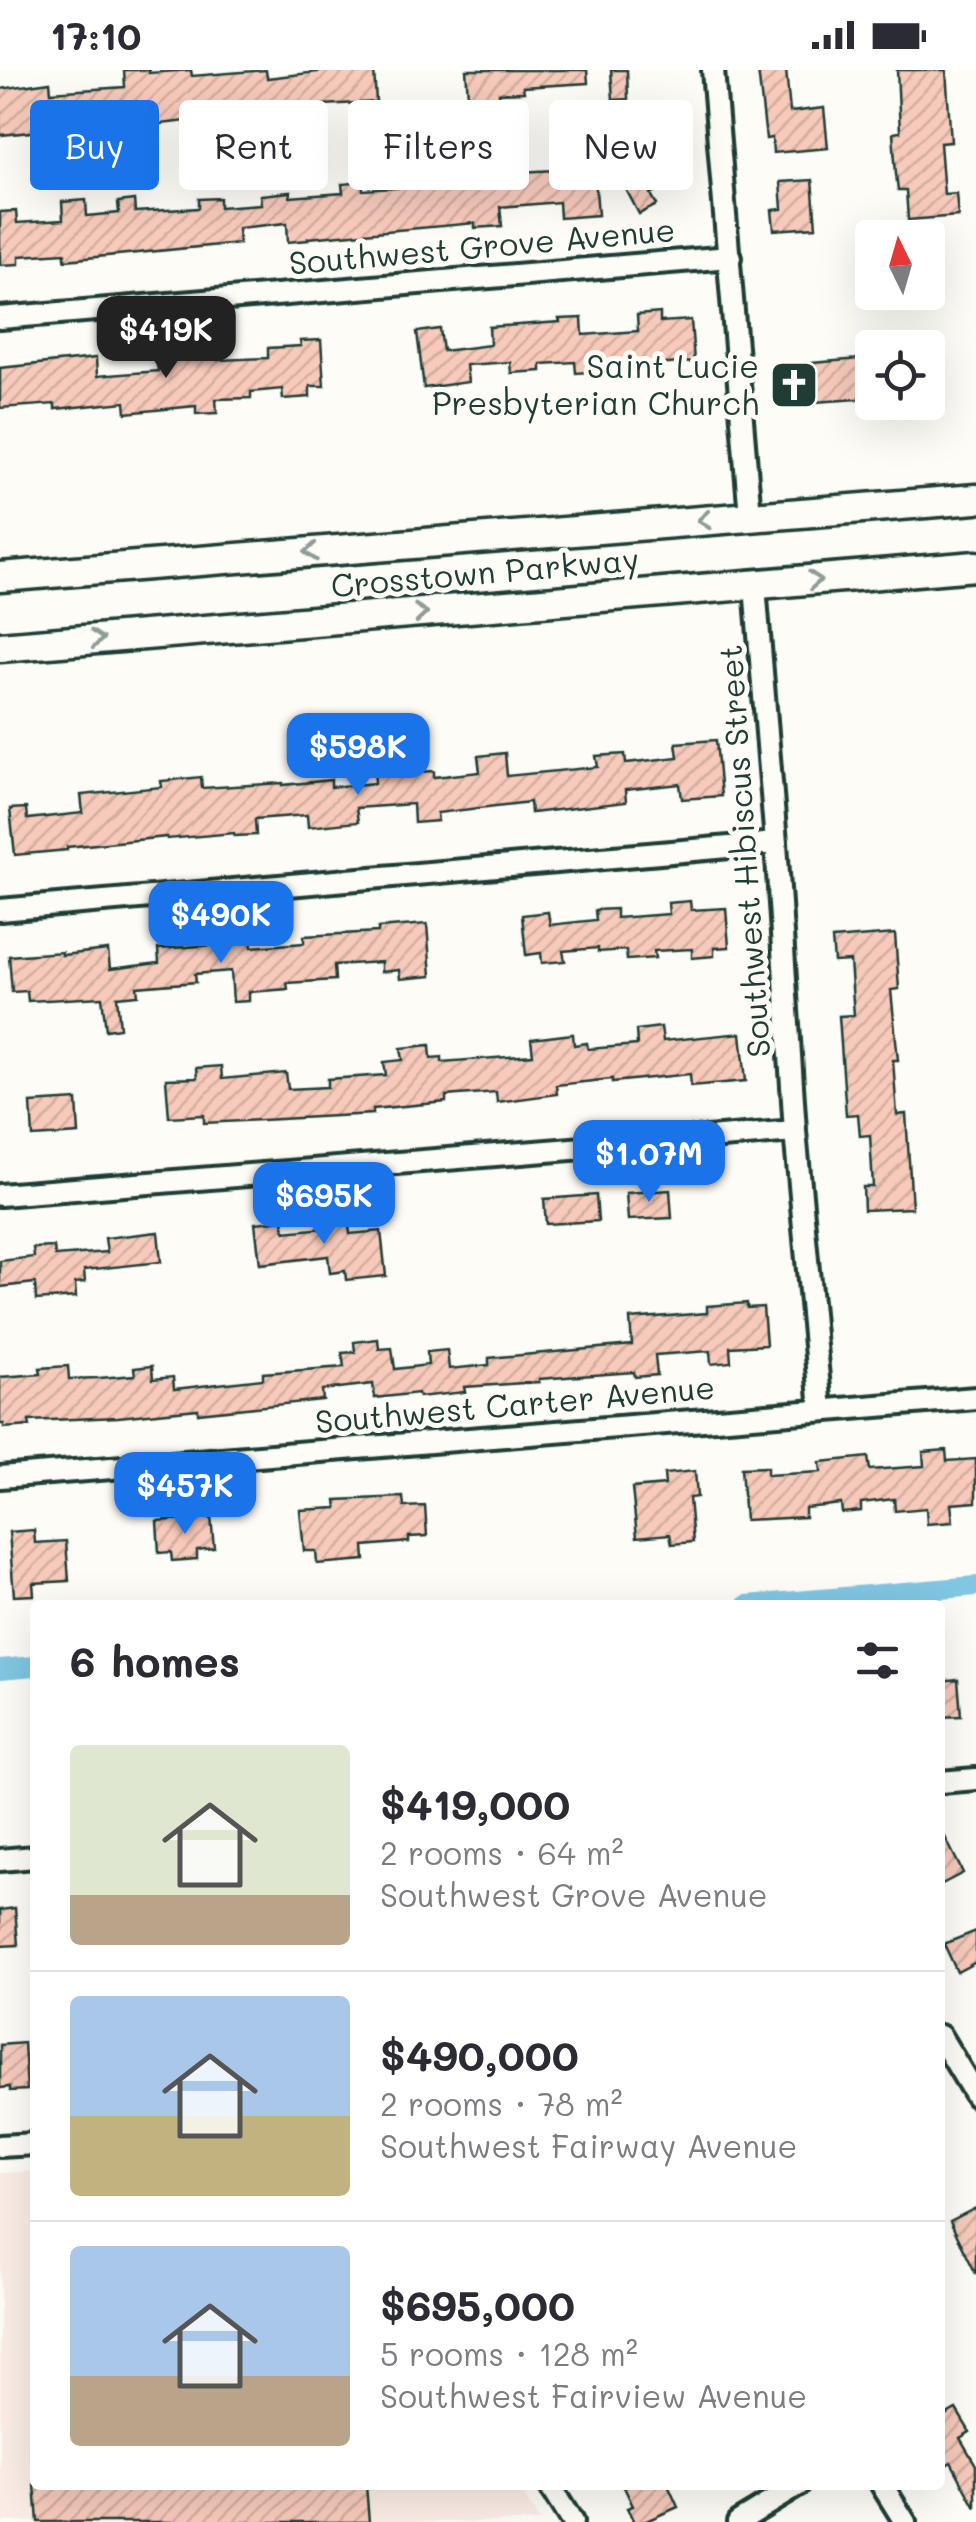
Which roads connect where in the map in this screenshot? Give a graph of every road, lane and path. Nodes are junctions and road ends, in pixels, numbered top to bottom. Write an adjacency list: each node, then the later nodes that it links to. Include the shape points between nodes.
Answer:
1 (713, 70): 2 (street)
2 (730, 257): 3 (street, Southwest Grove Avenue); 5 (street)
3 (0, 318)
4 (976, 498): 5 (main road, Crosstown Parkway)
5 (750, 516): 7 (main road, Crosstown Parkway, one-way to 7)
6 (976, 566): 8 (main road, Crosstown Parkway, one-way to 6)
7 (0, 578)
8 (755, 586): 9 (main road, Crosstown Parkway, one-way to 8); 10 (street, Southwest Hibiscus Street)
9 (0, 647)
10 (776, 843): 11 (street); 12 (street, Southwest Hibiscus Street)
11 (0, 910)
12 (796, 1131): 13 (street); 15 (street, Southwest Hibiscus Street)
13 (0, 1195)
14 (976, 1398): 15 (street, Southwest Carter Avenue)
15 (821, 1410): 16 (street, Southwest Carter Avenue)
16 (0, 1478)
17 (976, 1779): 18 (street)
18 (945, 1782)
19 (30, 1857): 20 (street)
20 (0, 1860)
21 (949, 2066): 22 (street)
22 (976, 2096)
23 (30, 2144): 24 (street)
24 (0, 2146)
25 (552, 2490): 28 (street)
26 (791, 2490): 29 (street)
27 (885, 2490): 30 (street)
28 (572, 2522)
29 (738, 2522)
30 (905, 2522)

